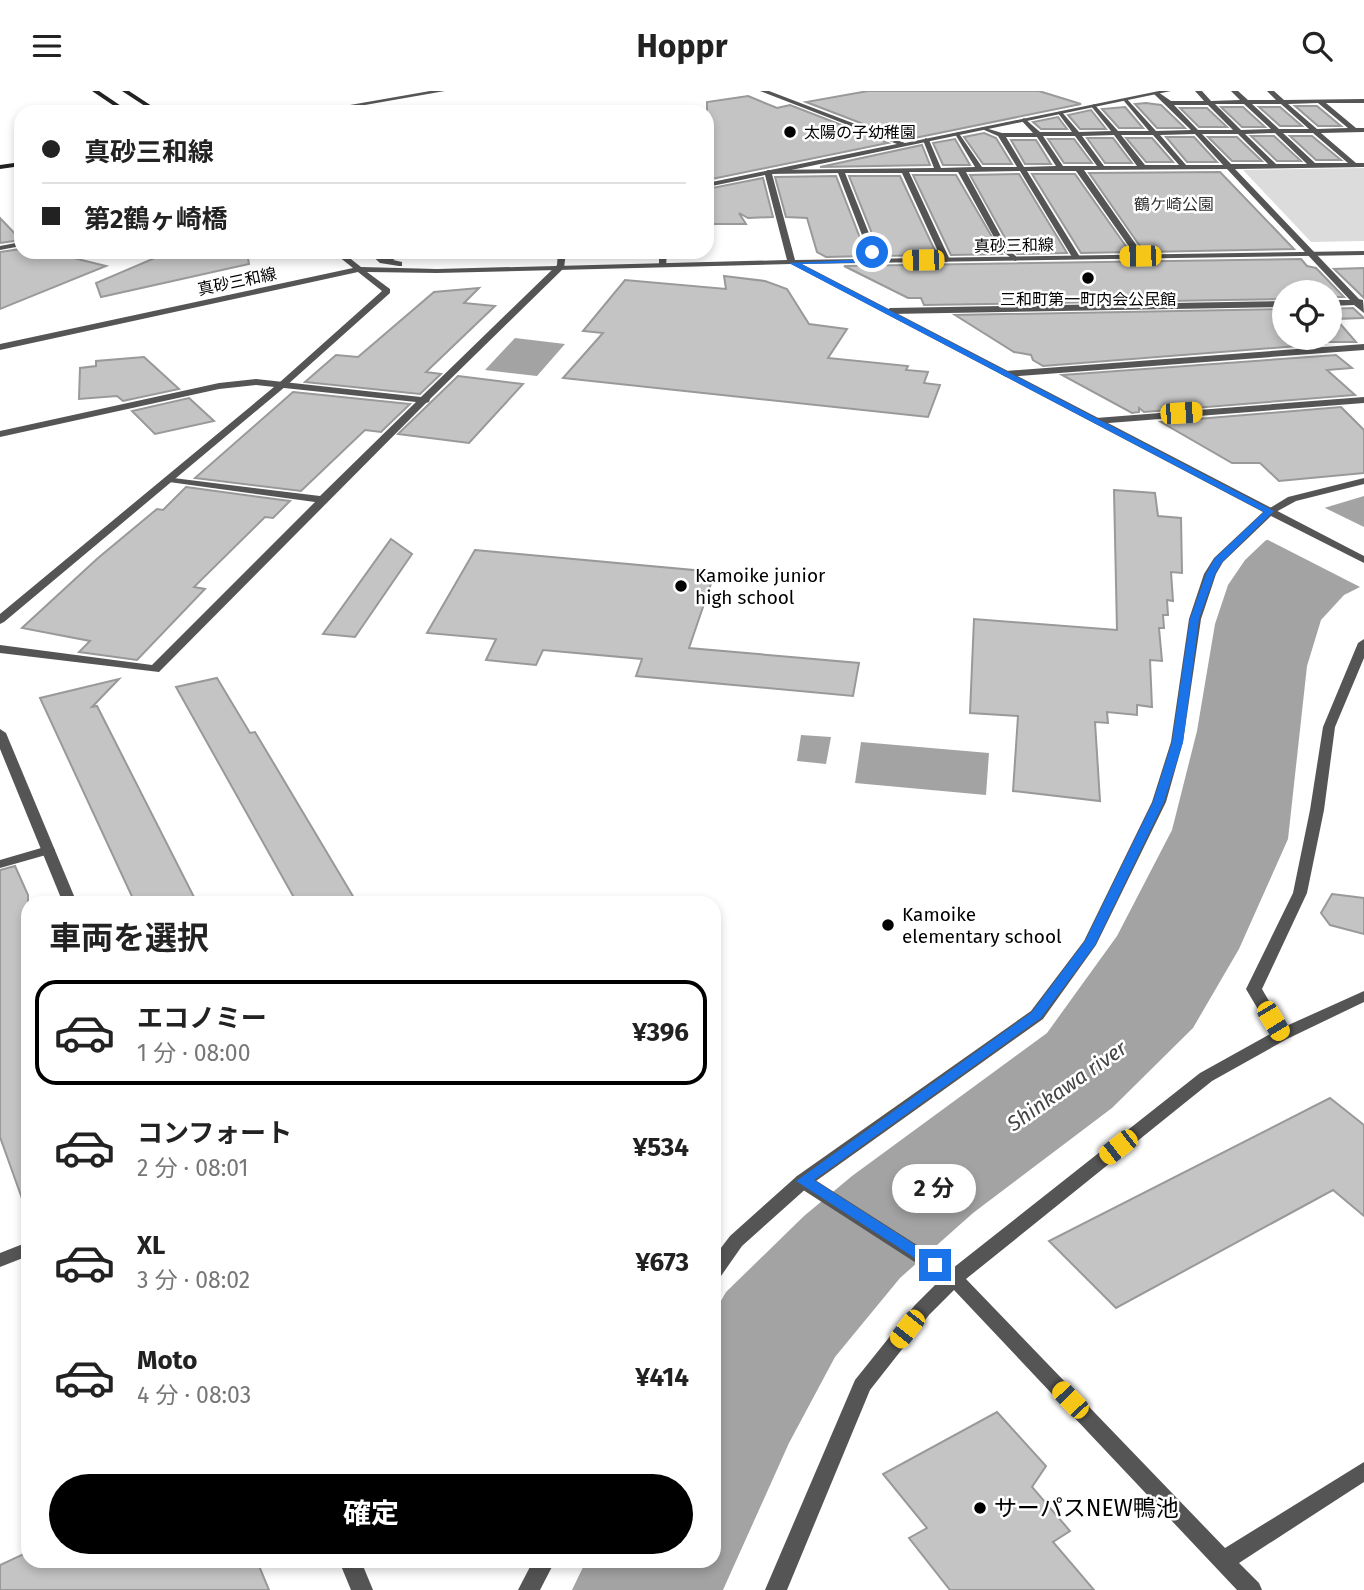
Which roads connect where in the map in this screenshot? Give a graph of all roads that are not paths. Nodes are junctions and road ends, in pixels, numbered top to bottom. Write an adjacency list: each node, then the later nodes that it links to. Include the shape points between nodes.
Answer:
1 (95, 91): 18 (main road)
2 (125, 91): 19 (main road)
3 (442, 91): 20 (street)
4 (763, 91): 40 (street)
5 (1168, 91): 9 (street)
6 (1198, 91): 17 (street)
7 (1234, 91): 15 (street)
8 (1270, 91): 11 (street)
9 (1156, 93): 10 (street); 16 (street)
10 (1126, 100): 21 (street); 31 (street)
11 (1282, 101): 12 (street); 15 (street); 28 (street)
12 (1319, 101): 13 (street); 26 (street)
13 (1355, 101): 14 (street); 22 (street)
14 (1364, 101)
15 (1246, 102): 17 (street); 30 (street)
16 (1169, 103): 17 (street); 32 (street)
17 (1210, 103): 29 (street)
18 (116, 105)
19 (147, 105)
20 (356, 105)
21 (1094, 106): 23 (street); 35 (street)
22 (1364, 108)
23 (1060, 113): 24 (street); 34 (street)
24 (1024, 120): 25 (street); 37 (street)
25 (984, 128): 33 (street); 36 (street)
26 (1354, 130): 27 (street); 28 (street); 38 (street)
27 (1364, 130)
28 (1316, 131): 30 (street); 41 (street)
29 (1240, 132): 30 (street); 32 (street); 43 (street)
30 (1278, 132): 44 (street)
31 (1153, 133): 32 (street); 35 (street); 45 (street)
32 (1196, 133): 46 (street)
33 (958, 134): 39 (street); 52 (street)
34 (1077, 134): 35 (street); 37 (street); 50 (street)
35 (1114, 134): 47 (street)
36 (1001, 135): 37 (street); 53 (street)
37 (1039, 135): 48 (street)
38 (1364, 139)
39 (926, 140): 40 (street); 55 (street)
40 (904, 145): 56 (street)
41 (1354, 165): 42 (street); 44 (street)
42 (1364, 165)
43 (1274, 166): 44 (street); 46 (street)
44 (1314, 166)
45 (1184, 167): 46 (street); 47 (street)
46 (1228, 167): 60 (street)
47 (1143, 168): 50 (street)
48 (1062, 169): 49 (street); 53 (street)
49 (1079, 169): 50 (street); 61 (street)
50 (1101, 169)
51 (961, 170): 52 (street); 55 (street); 63 (street)
52 (980, 170): 53 (street)
53 (1020, 170): 62 (street)
54 (905, 171): 55 (street); 57 (street); 68 (street)
55 (939, 171)
56 (768, 172): 57 (street); 58 (street); 70 (street)
57 (841, 172): 69 (street)
58 (714, 184)
59 (1364, 253): 60 (street, 真砂三和線)
60 (1311, 254): 61 (street, 真砂三和線); 77 (street)
61 (1140, 256): 62 (street, 真砂三和線)
62 (1076, 257): 63 (street, 真砂三和線)
63 (1014, 258): 68 (street, 真砂三和線)
64 (347, 259): 73 (street)
65 (562, 259): 72 (street)
66 (663, 259): 71 (street)
67 (384, 260): 73 (street); 74 (street)
68 (946, 260): 69 (street, 真砂三和線)
69 (876, 261): 70 (street, 真砂三和線)
70 (792, 263): 71 (street, 真砂三和線); 78 (street)
71 (663, 264): 72 (street, 真砂三和線)
72 (561, 267): 74 (street, 真砂三和線); 83 (street)
73 (362, 269): 74 (street, 真砂三和線); 79 (street, 真砂三和線); 82 (street, via 387,291)
74 (437, 271)
75 (1272, 304): 78 (street)
76 (1342, 304): 77 (street)
77 (1362, 305)
78 (890, 311): 81 (street)
79 (0, 347)
80 (1364, 347): 81 (street)
81 (1006, 374): 85 (street)
82 (283, 384): 83 (street); 86 (street, via 219,386); 87 (street)
83 (426, 400): 89 (street)
84 (1364, 400): 85 (street)
85 (1096, 421): 90 (street)
86 (0, 434)
87 (169, 479): 89 (street); 92 (street)
88 (1364, 481): 90 (street, via 1292,499)
89 (323, 500): 94 (street, via 155,669)
90 (1270, 511): 91 (street); 101 (street, via 1218,560 1210,574 1195,619 1177,742 1159,802 1091,942 1037,1015)
91 (1364, 560)
92 (0, 620)
93 (1364, 643): 100 (street, via 1329,727 1300,893 1254,989)
94 (0, 649)
95 (0, 733): 96 (street)
96 (48, 850): 97 (street); 98 (street)
97 (0, 864)
98 (67, 896)
99 (1364, 996): 100 (street)
100 (1281, 1035): 105 (street, via 1206,1077)
101 (803, 1181): 104 (street, via 736,1241); 105 (street)
102 (21, 1252): 103 (street)
103 (0, 1260)
104 (721, 1261)
105 (954, 1278): 107 (street); 112 (street, via 922,1310 862,1386)
106 (1364, 1471): 107 (street)
107 (1224, 1561): 113 (street)
108 (353, 1568): 110 (street)
109 (540, 1568): 111 (street)
110 (362, 1590)
111 (529, 1590)
112 (776, 1590)
113 (1251, 1590)

